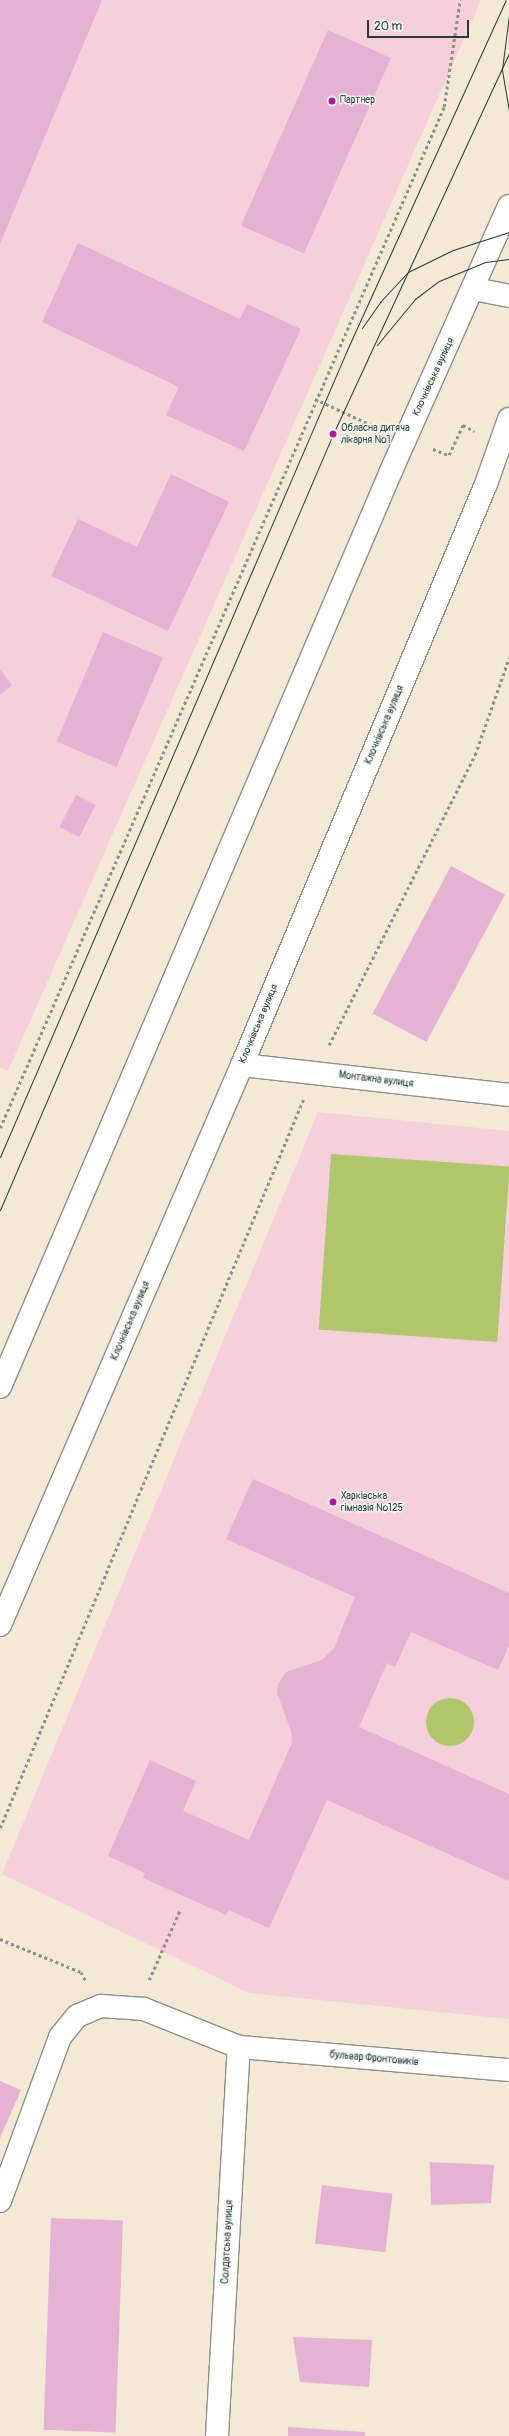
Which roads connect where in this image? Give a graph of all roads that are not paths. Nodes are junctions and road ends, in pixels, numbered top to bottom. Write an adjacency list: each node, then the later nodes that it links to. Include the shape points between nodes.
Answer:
1 (509, 206): 2 (main road, Клочківська вулиця)
2 (474, 289): 3 (main road); 7 (main road, Клочківська вулиця, via 406,438)
3 (509, 296)
4 (509, 419): 5 (main road, Клочківська вулиця, via 501,444)
5 (242, 1065): 6 (main road, Монтажна вулиця); 8 (main road, Клочківська вулиця)
6 (509, 1095)
7 (0, 1387)
8 (0, 1625)
9 (239, 2047): 10 (main road, бульвар Фронтовиків); 11 (main road, бульвар Фронтовиків, via 136,2008 101,2006 77,2016 60,2037); 12 (main road, Солдатська вулиця)
10 (509, 2070)
11 (0, 2201)
12 (217, 2436)

